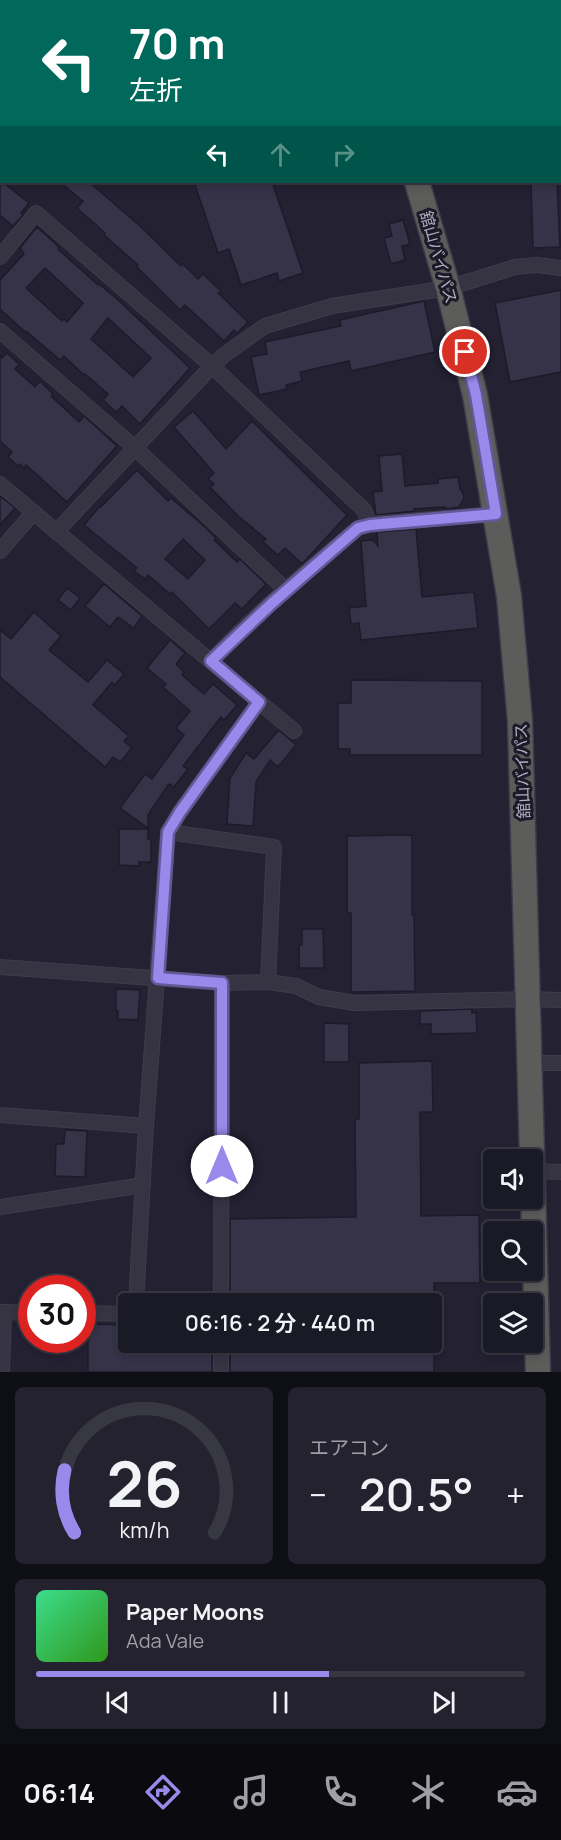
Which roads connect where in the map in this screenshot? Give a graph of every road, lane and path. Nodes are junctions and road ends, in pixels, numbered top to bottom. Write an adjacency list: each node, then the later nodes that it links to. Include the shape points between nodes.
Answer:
1 (417, 183): 4 (highway, 舘山バイパス)
2 (0, 256): 6 (street, via 36,213)
3 (561, 268): 4 (street, via 515,267)
4 (448, 288): 6 (street, via 332,306 265,326); 10 (highway, 舘山バイパス, via 476,395)
5 (0, 331): 7 (street)
6 (212, 366): 7 (street); 11 (street, via 364,510)
7 (135, 448): 12 (street); 14 (street)
8 (0, 484): 9 (street)
9 (33, 513): 12 (street); 13 (street)
10 (496, 514): 11 (street); 23 (highway, 舘山バイパス, via 509,596 520,721)
11 (370, 525): 14 (street, via 358,528)
12 (56, 532): 15 (street)
13 (0, 551)
14 (286, 590): 15 (street)
15 (211, 661): 16 (street)
16 (259, 702): 17 (street); 18 (street)
17 (294, 731)
18 (168, 832): 20 (street); 21 (street, via 274,847)
19 (0, 967): 20 (street)
20 (158, 978): 22 (street); 28 (street)
21 (268, 982): 22 (street); 23 (street, via 354,1003)
22 (222, 983): 36 (street)
23 (528, 999): 24 (street); 25 (highway, 舘山バイパス)
24 (561, 1000)
25 (530, 1063): 26 (street); 29 (highway, 舘山バイパス)
26 (561, 1063)
27 (0, 1115): 28 (street)
28 (146, 1126): 32 (street)
29 (533, 1149)
30 (543, 1171): 31 (street)
31 (561, 1172)
32 (143, 1185): 33 (street); 35 (street)
33 (0, 1207)
34 (535, 1209): 44 (highway, 舘山バイパス)
35 (137, 1293)
36 (221, 1293)
37 (2, 1312): 38 (street); 42 (street)
38 (18, 1313)
39 (96, 1313): 40 (street)
40 (118, 1314)
41 (221, 1353): 43 (street)
42 (2, 1372)
43 (221, 1372)
44 (538, 1372)

